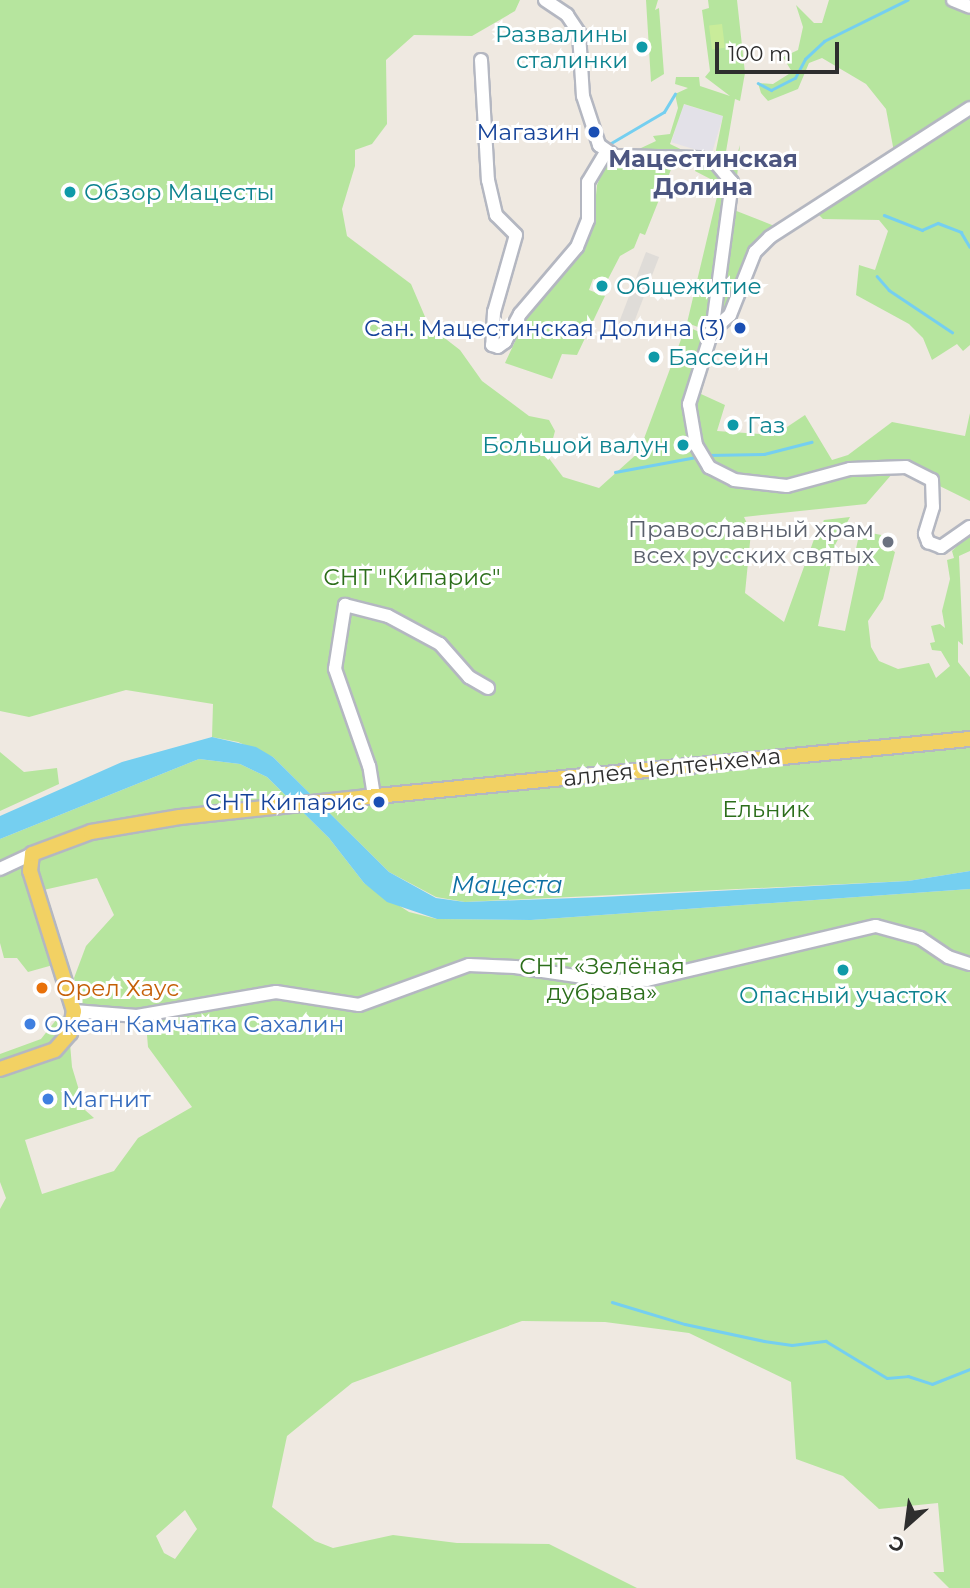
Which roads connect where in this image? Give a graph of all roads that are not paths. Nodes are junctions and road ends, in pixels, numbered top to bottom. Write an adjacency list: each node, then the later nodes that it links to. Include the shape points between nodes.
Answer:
1 (545, 0): 6 (street, via 567,15 579,33 583,96 594,138)
2 (953, 0): 3 (street)
3 (970, 7)
4 (481, 60): 6 (street, via 488,180 496,215 516,235 494,313 492,345 505,342 520,314 577,247 588,220 588,182)
5 (970, 108): 7 (street, via 770,237 755,252 730,315)
6 (607, 152): 7 (street, via 699,158 725,171 732,182)
7 (712, 331): 8 (street, via 689,404 696,444 709,467 755,486 787,486 850,469 906,467 932,480 933,507 925,534 928,542 941,547)
8 (970, 527)
9 (488, 688): 11 (street, via 469,677 440,644 388,616 345,605 335,669)
10 (970, 738): 11 (main road, аллея Челтенхема)
11 (374, 796): 12 (main road, аллея Челтенхема, via 134,823 91,832)
12 (32, 854): 13 (street, аллея Челтенхема); 15 (main road, via 31,884)
13 (0, 869)
14 (970, 964): 15 (street, via 948,957 920,938 876,926 647,980 610,981 469,965 359,1005 276,992 148,1016)
15 (74, 1011): 16 (main road, via 64,1044)
16 (0, 1069)

